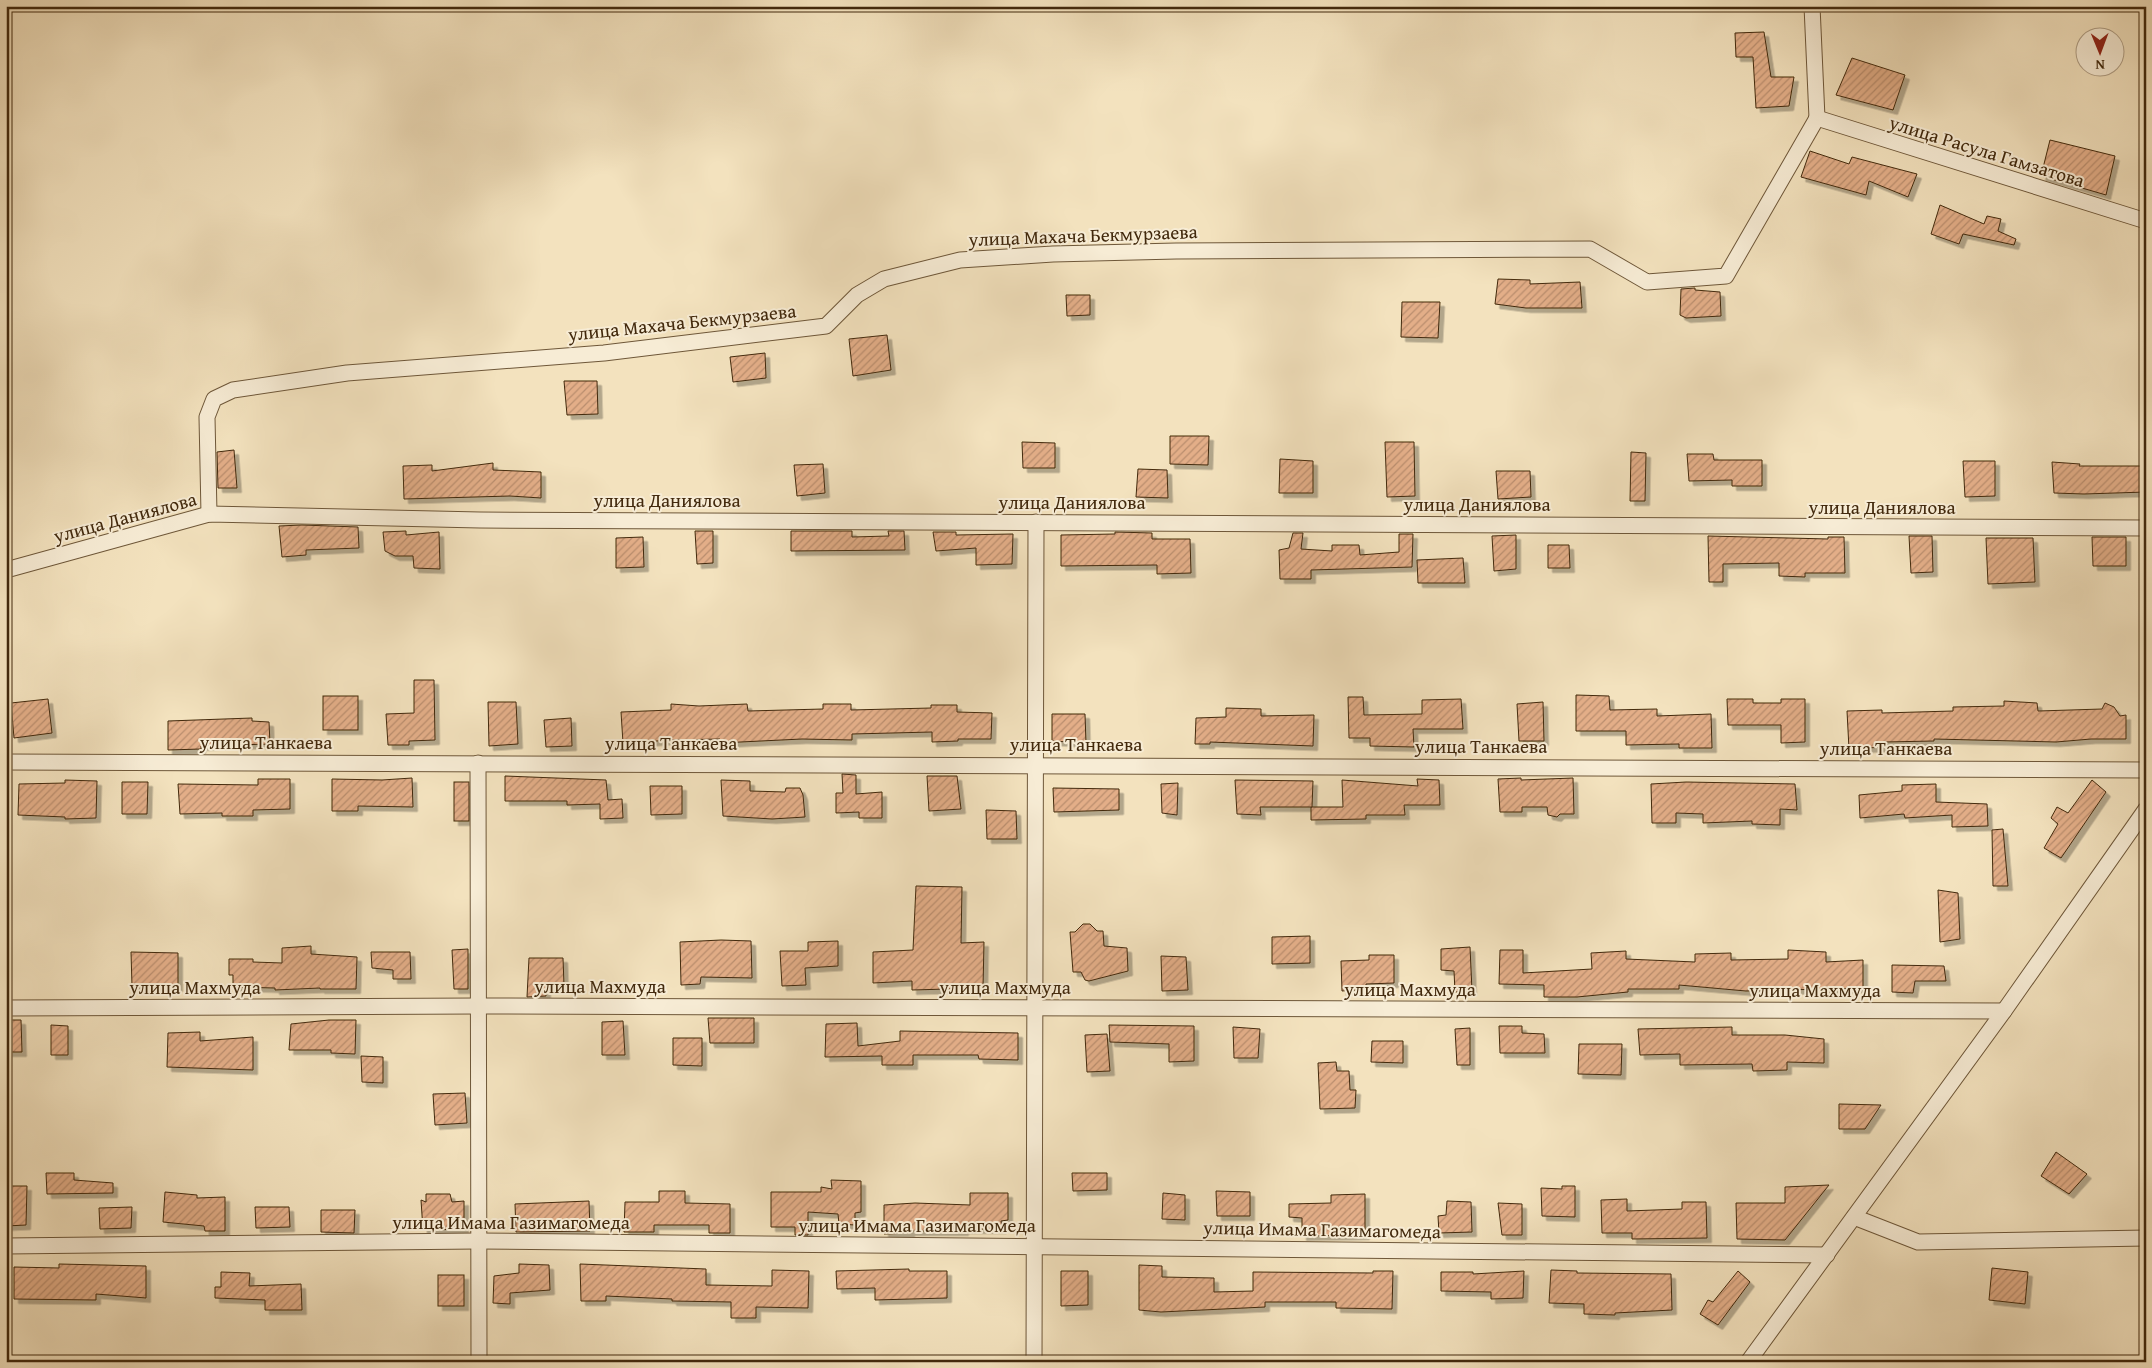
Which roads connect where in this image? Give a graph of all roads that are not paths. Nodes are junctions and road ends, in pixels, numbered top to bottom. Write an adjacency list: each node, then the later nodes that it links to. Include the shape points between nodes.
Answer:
1 (1812, 6): 2 (street)
2 (1817, 118): 3 (street, улица Расула Гамзатова); 4 (street, улица Махача Бекмурзаева, via 1726,276 1647,282 1590,249 1167,251 960,260 884,279 857,295 826,326 604,353 347,373 233,390 214,399 207,416)
3 (2146, 221)
4 (209, 514): 5 (street, улица Даниялова, via 490,520); 7 (street, улица Даниялова)
5 (1036, 522): 6 (street, улица Даниялова); 10 (street)
6 (2146, 528)
7 (6, 570)
8 (6, 762): 9 (street, улица Танкаева)
9 (478, 763): 10 (street, улица Танкаева); 13 (street)
10 (1035, 764): 11 (street, улица Танкаева); 14 (street)
11 (2146, 770)
12 (2146, 809): 16 (street)
13 (478, 1006): 14 (street, улица Махмуда); 15 (street, улица Махмуда); 19 (street)
14 (1035, 1007): 16 (street, улица Махмуда); 21 (street)
15 (6, 1008)
16 (2004, 1011): 17 (street)
17 (1854, 1217): 18 (street, via 1918,1242); 22 (street)
18 (2146, 1238)
19 (478, 1241): 20 (street, улица Имама Газимагомеда); 21 (street, улица Имама Газимагомеда); 23 (street)
20 (6, 1246)
21 (1034, 1246): 22 (street, улица Имама Газимагомеда); 24 (street)
22 (1827, 1255): 25 (street)
23 (478, 1362)
24 (1034, 1362)
25 (1748, 1362)

